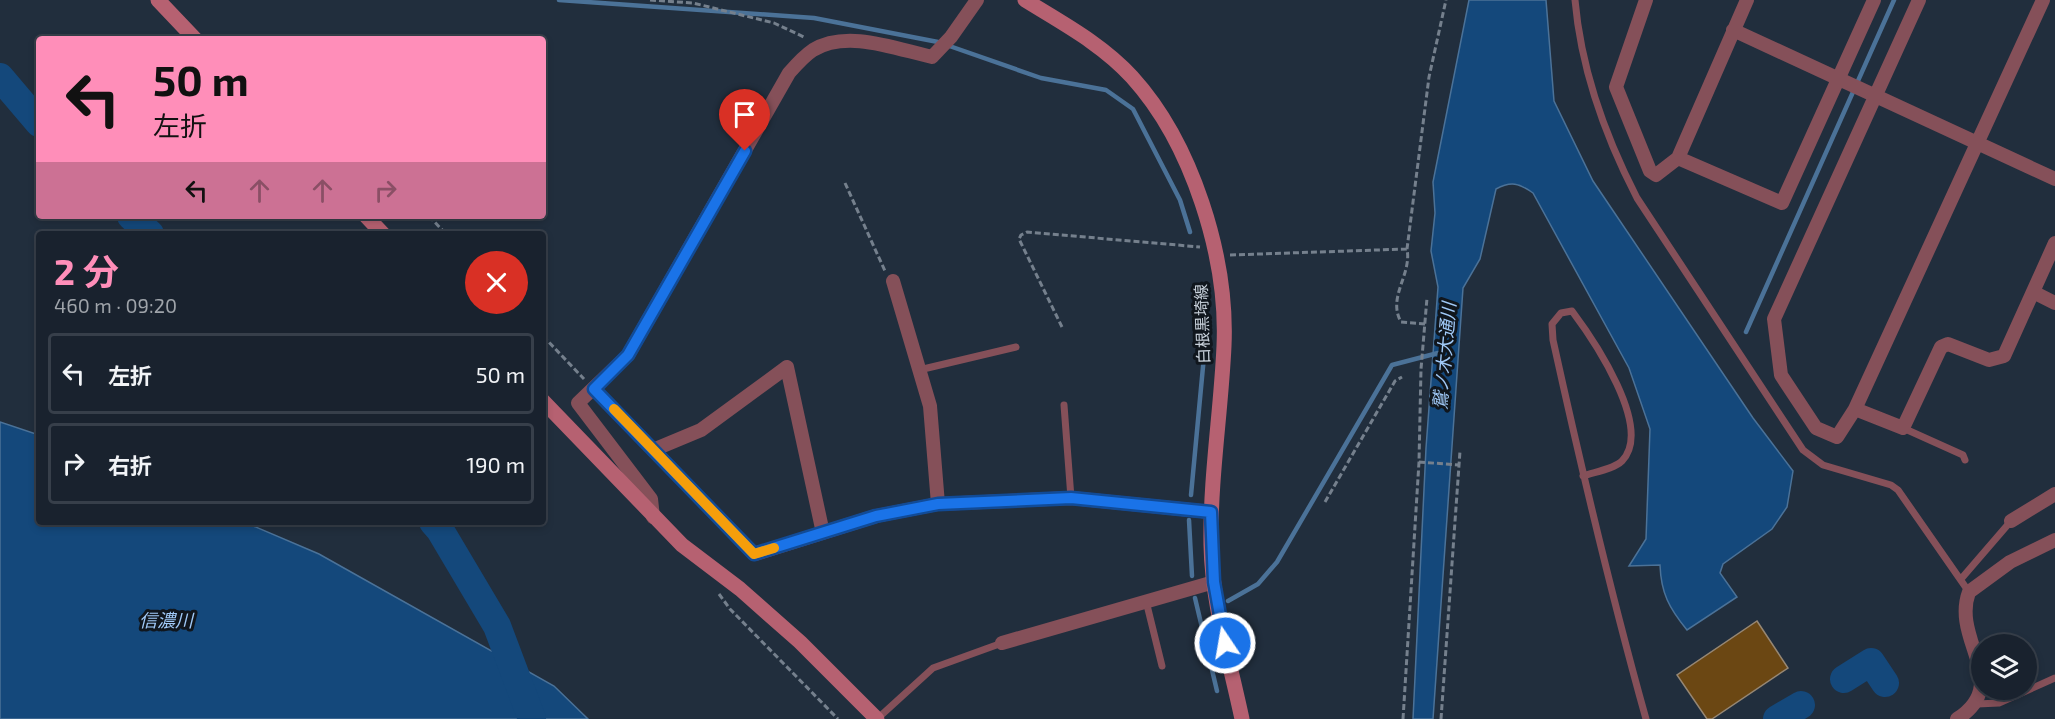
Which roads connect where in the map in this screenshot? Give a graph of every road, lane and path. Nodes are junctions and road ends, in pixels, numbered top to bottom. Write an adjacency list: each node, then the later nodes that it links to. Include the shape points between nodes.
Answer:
1 (158, 0): 13 (main road)
2 (650, 0): 14 (path, via 693,3 774,24 804,35)
3 (977, 0): 14 (street, via 932,57 849,41)
4 (1025, 0): 27 (main road, 白根黒埼線, via 1100,47 1131,76 1156,108 1196,188)
5 (1446, 0): 26 (path, via 1429,77)
6 (1575, 0): 59 (lane, via 1597,103 1637,198 1803,450 1823,465 1898,490)
7 (1646, 0): 18 (street, via 1616,87 1650,171 1656,175)
8 (1747, 0): 12 (street)
9 (1874, 0): 15 (street)
10 (1919, 0): 16 (street)
11 (2043, 0): 17 (street)
12 (1733, 30): 15 (street); 18 (street)
13 (192, 36)
14 (813, 50): 38 (street, via 789,73 628,355)
15 (1838, 78): 16 (street); 18 (street, via 1782,203)
16 (1875, 94): 17 (street); 41 (street, via 1774,319 1781,375 1816,428 1837,437)
17 (1977, 141): 19 (street); 41 (street)
18 (1678, 158)
19 (2055, 178)
20 (845, 183): 28 (path, via 882,268)
21 (369, 219): 23 (main road)
22 (432, 219): 24 (path)
23 (380, 231)
24 (443, 231)
25 (2055, 243): 29 (street)
26 (1407, 249): 27 (path); 32 (path, via 1408,268 1397,295 1396,312 1401,322)
27 (1216, 252): 33 (path, via 1027,232 1019,239 1021,247); 53 (main road, 白根黒埼線, via 1224,345)
28 (893, 281): 36 (street)
29 (2033, 292): 31 (street); 42 (street, via 2004,356 1989,360 1948,344 1941,347)
30 (1428, 298): 32 (path)
31 (2055, 303)
32 (1425, 324): 46 (path)
33 (1062, 327)
34 (546, 339): 38 (path)
35 (1016, 347): 36 (lane)
36 (919, 370): 52 (street, via 930,406)
37 (1402, 377): 51 (path, via 1395,381)
38 (594, 389): 43 (lane); 54 (street, via 578,403 651,500)
39 (546, 404): 54 (main road)
40 (1064, 405): 50 (lane)
41 (1855, 409): 42 (street)
42 (1903, 428): 45 (lane, via 1963,455)
43 (653, 450): 56 (street, via 701,430 787,367); 58 (lane)
44 (1460, 451): 47 (path)
45 (1965, 460)
46 (1421, 462): 47 (path); 71 (path)
47 (1459, 465): 72 (path)
48 (1583, 476): 48 (lane, via 1553,340 1552,324 1561,313 1572,311 1597,344 1623,398 1631,434 1628,453 1620,463); 73 (lane)
49 (2055, 494): 55 (street)
50 (1071, 498): 52 (street); 53 (street)
51 (1325, 502)
52 (938, 504): 56 (street, via 876,516)
53 (1211, 512): 60 (main road, 白根黒埼線)
54 (653, 517): 69 (main road, via 800,642)
55 (2012, 521): 59 (lane)
56 (823, 533): 58 (street)
57 (2055, 540): 62 (street, via 2010,562)
58 (754, 554)
59 (1961, 579): 62 (lane)
60 (1214, 582): 63 (street); 70 (main road, 白根黒埼線)
61 (717, 591): 68 (path)
62 (1969, 592): 67 (street, via 1966,619 1981,681)
63 (1146, 601): 64 (street); 65 (lane)
64 (1002, 643): 69 (lane, via 933,668)
65 (1162, 666)
66 (2055, 678): 67 (lane, via 1999,703)
67 (1977, 704): 74 (street)
68 (838, 719)
69 (877, 719)
70 (1242, 719)
71 (1403, 719)
72 (1441, 719)
73 (1646, 719)
74 (1957, 719)

